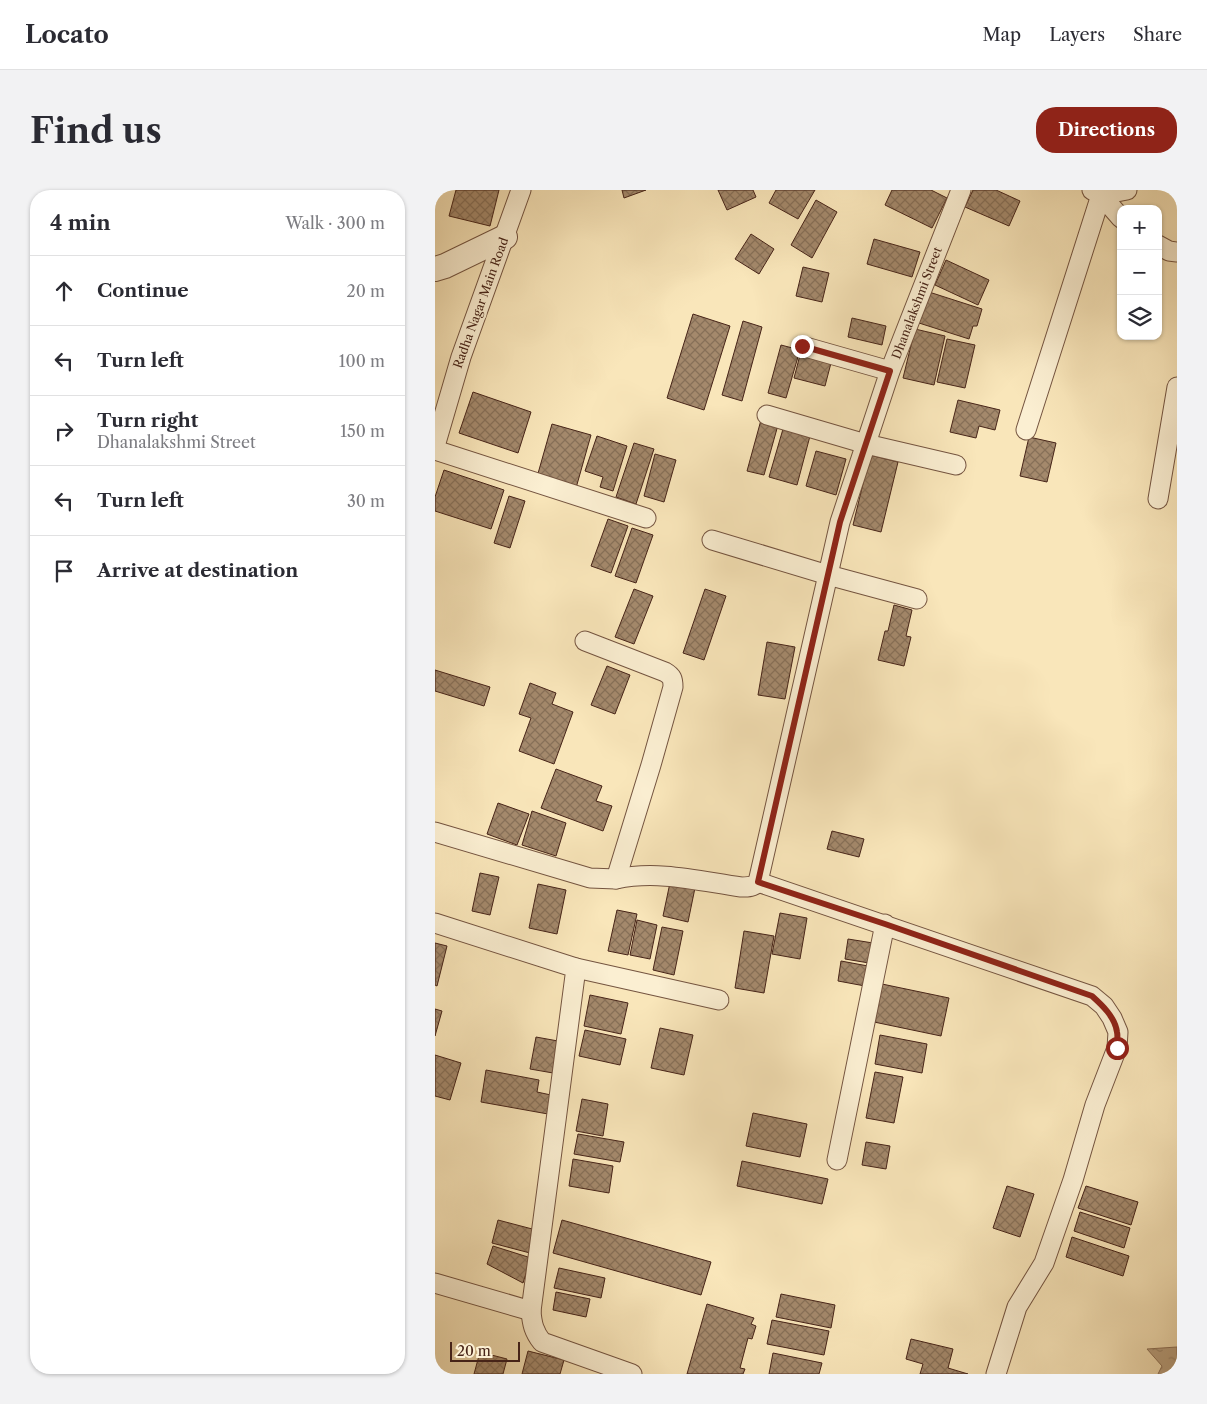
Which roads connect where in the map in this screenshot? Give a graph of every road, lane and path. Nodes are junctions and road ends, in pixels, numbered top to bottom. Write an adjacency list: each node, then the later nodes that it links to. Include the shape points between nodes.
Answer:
1 (521, 190): 6 (street, Radha Nagar Main Road)
2 (961, 190): 11 (street, Dhanalakshmi Street)
3 (1127, 190): 4 (street)
4 (1096, 193): 5 (street); 14 (street)
5 (1117, 214)
6 (505, 237): 9 (street); 16 (street, Radha Nagar Main Road, via 461,356)
7 (1162, 247): 8 (street)
8 (1177, 252)
9 (435, 269)
10 (802, 346): 11 (street)
11 (890, 371): 15 (street, Dhanalakshmi Street)
12 (1177, 387): 18 (street)
13 (767, 415): 15 (street)
14 (1026, 430)
15 (866, 444): 17 (street); 21 (street, Dhanalakshmi Street, via 840,522)
16 (435, 448): 19 (street)
17 (956, 465)
18 (1158, 499)
19 (646, 518)
20 (712, 540): 21 (street)
21 (828, 575): 22 (street); 26 (street, Dhanalakshmi Street)
22 (917, 599)
23 (585, 641): 25 (street, via 673,678 651,765)
24 (435, 832): 25 (street, via 590,878)
25 (616, 879): 26 (street, via 670,876 741,887 751,887)
26 (758, 882): 28 (street)
27 (435, 922): 29 (street)
28 (885, 924): 31 (street); 35 (street, via 1092,996 1104,1006 1117,1032 1117,1048 1095,1105 1044,1263 1017,1308)
29 (576, 968): 30 (street); 33 (street)
30 (719, 1000)
31 (837, 1160)
32 (435, 1283): 33 (street)
33 (531, 1311): 34 (street, via 532,1325 542,1342)
34 (632, 1374)
35 (996, 1374)

